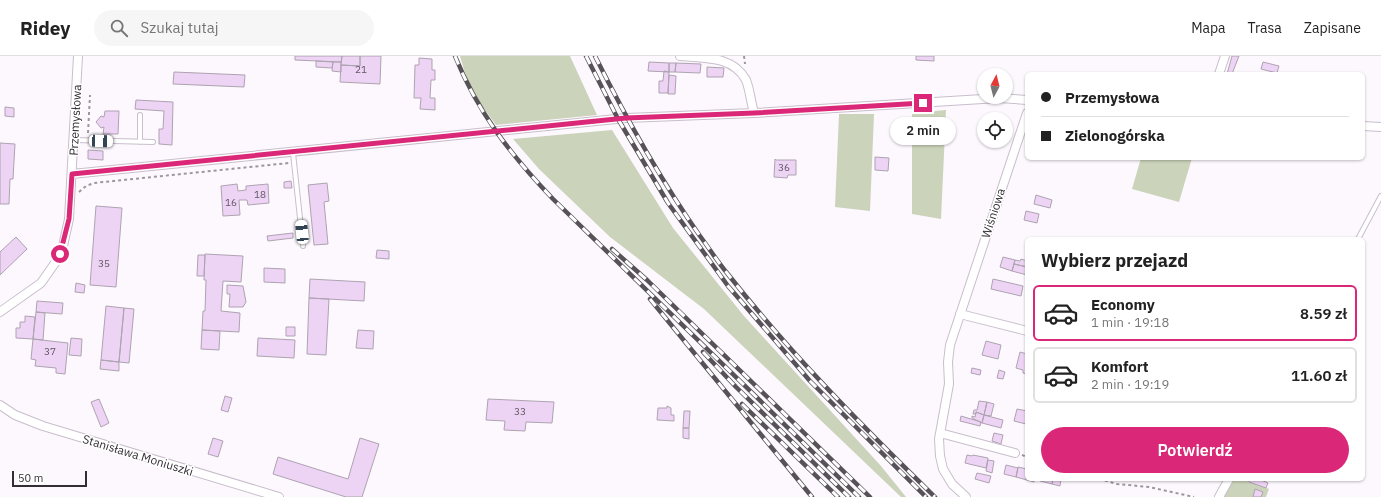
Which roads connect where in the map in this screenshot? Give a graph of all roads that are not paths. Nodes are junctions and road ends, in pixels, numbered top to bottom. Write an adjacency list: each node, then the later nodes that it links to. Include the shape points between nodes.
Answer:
1 (78, 56): 11 (street, Przemysłowa)
2 (680, 56): 6 (street, via 722,60 738,68 746,81)
3 (1225, 56): 4 (street)
4 (1220, 72)
5 (1025, 100): 6 (street, via 999,98)
6 (754, 113): 14 (street, via 626,118)
7 (140, 115): 12 (lane)
8 (1025, 118): 20 (street, Wiśniowa)
9 (1365, 126): 10 (street)
10 (1381, 127)
11 (74, 140): 12 (lane); 15 (street, Przemysłowa)
12 (140, 142): 13 (lane)
13 (153, 142)
14 (293, 153): 15 (street); 18 (lane)
15 (72, 174): 19 (street, Przemysłowa, via 68,228 60,254 41,283)
16 (1381, 196): 17 (lane)
17 (1359, 237)
18 (303, 246)
19 (0, 312)
20 (960, 314): 21 (street); 23 (street, Wiśniowa, via 950,345 949,384)
21 (1025, 330)
22 (0, 405): 26 (street, Stanisława Moniuszki, via 43,426)
23 (940, 433): 24 (street); 27 (street, Wiśniowa, via 943,469 952,484)
24 (1015, 453)
25 (1228, 481): 28 (street)
26 (279, 497)
27 (966, 497)
28 (1219, 497)

